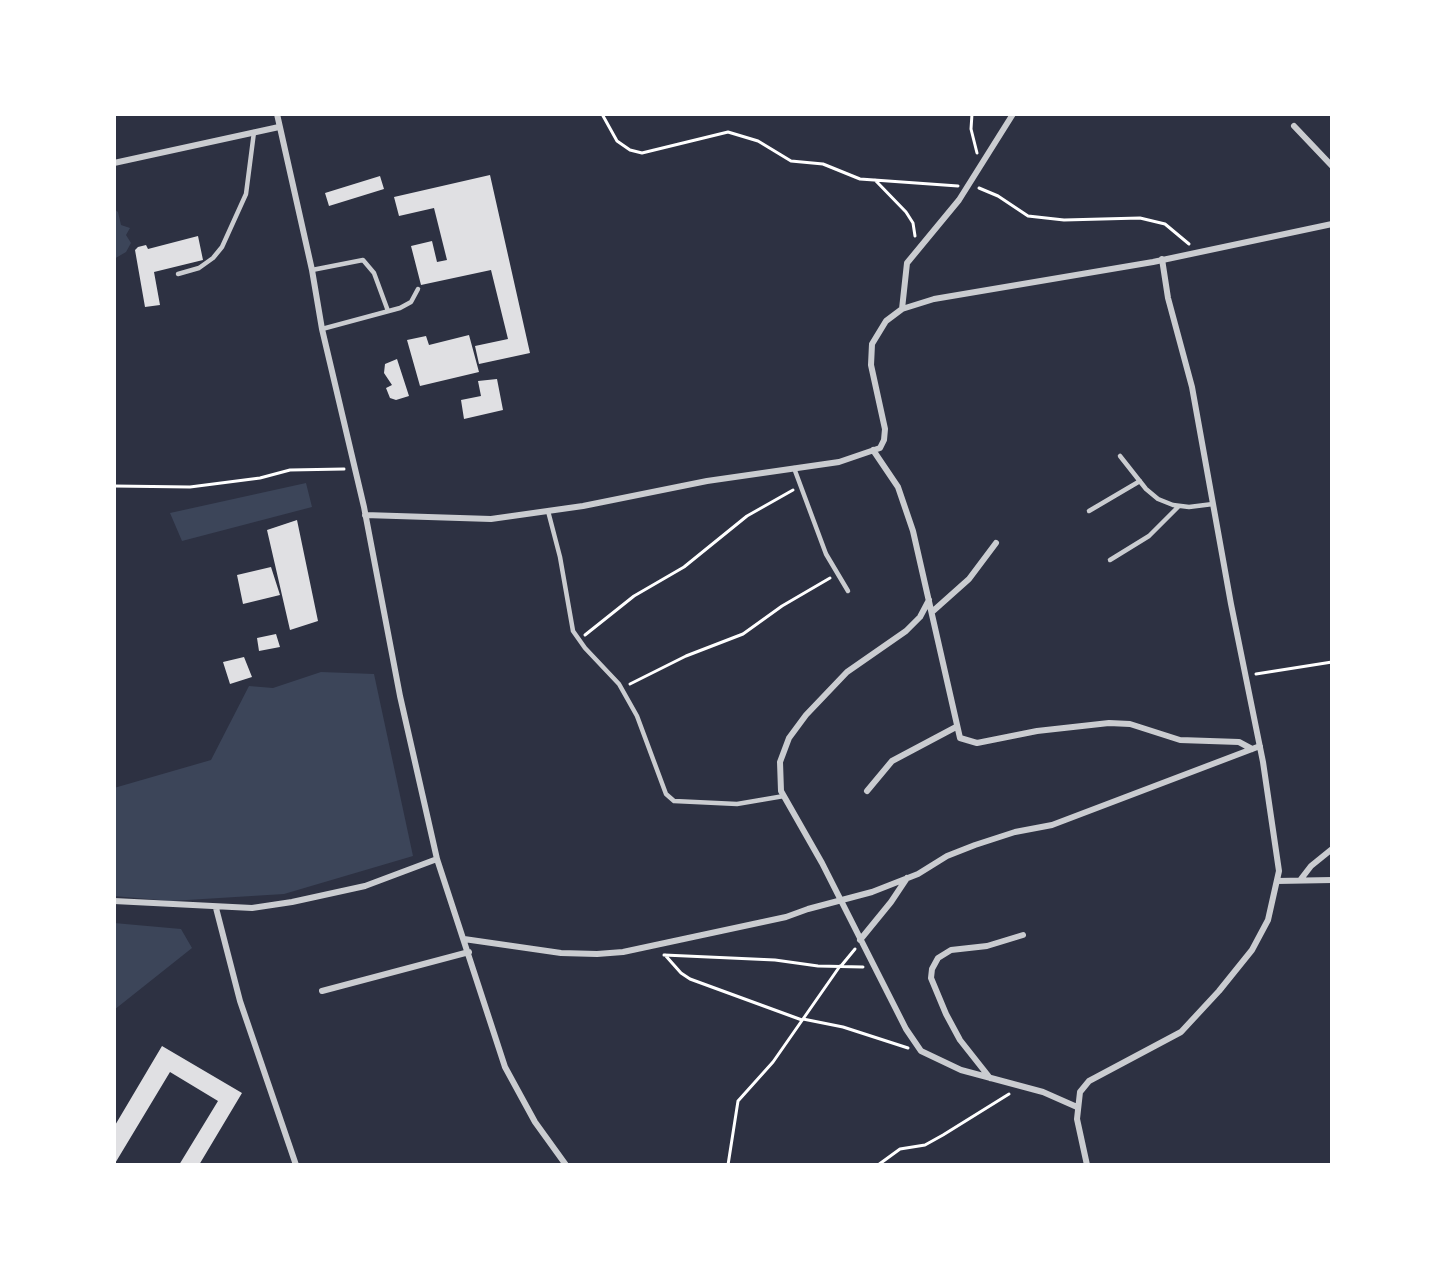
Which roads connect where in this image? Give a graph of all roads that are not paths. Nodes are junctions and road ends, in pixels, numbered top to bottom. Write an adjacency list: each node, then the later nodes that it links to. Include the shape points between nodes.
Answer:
1 (277, 114): 4 (street)
2 (1012, 114): 13 (street, via 969,186 912,256 905,272)
3 (1294, 126): 7 (street)
4 (279, 127): 5 (street); 10 (street)
5 (254, 132): 6 (street); 11 (lane, via 246,194 222,247 200,268)
6 (114, 163)
7 (1332, 166)
8 (1332, 224): 9 (street)
9 (1162, 259): 13 (street, via 934,299); 20 (street, via 1168,298 1192,387)
10 (312, 270): 14 (lane, via 363,260 374,273); 15 (street)
11 (178, 274)
12 (418, 290): 14 (lane, via 411,302)
13 (902, 309): 16 (street, via 886,321 872,344 871,365 885,429 880,447)
14 (388, 311): 15 (lane)
15 (322, 329): 24 (street)
16 (873, 450): 18 (street, via 839,462); 28 (street, via 898,487)
17 (1120, 456): 19 (lane)
18 (794, 468): 22 (street); 27 (lane, via 837,574)
19 (1140, 481): 21 (lane, via 1158,499); 23 (lane)
20 (1213, 504): 21 (lane); 31 (street)
21 (1179, 506): 26 (lane, via 1149,536)
22 (548, 511): 24 (street, via 490,519); 34 (lane, via 573,631 621,688 637,716 663,790 675,801 737,804)
23 (1089, 511)
24 (365, 515): 36 (street)
25 (996, 543): 29 (street, via 969,579)
26 (1110, 560)
27 (848, 591)
28 (929, 600): 29 (street); 34 (street, via 906,631 848,672 789,738 780,762)
29 (932, 612): 30 (street)
30 (956, 727): 32 (street, via 960,738 976,743 1036,731 1130,724 1180,740 1239,742); 33 (street, via 892,761)
31 (1260, 746): 32 (street); 40 (street, via 1279,871)
32 (1252, 749): 37 (street, via 1052,825 975,845)
33 (867, 791)
34 (784, 796): 41 (street)
35 (1332, 849): 38 (street)
36 (437, 859): 43 (street, via 365,886 252,908); 45 (street)
37 (906, 878): 41 (street); 46 (street)
38 (1301, 879): 39 (street); 40 (street)
39 (1332, 880)
40 (1277, 881): 50 (street, via 1268,920 1252,950 1219,991 1181,1032 1089,1081 1080,1092)
41 (840, 900): 45 (street, via 786,917 623,952 561,953); 46 (street)
42 (114, 901): 43 (street)
43 (216, 908): 51 (street, via 240,1001)
44 (1023, 935): 49 (street, via 951,950 938,958 932,969 931,978 946,1014 960,1040)
45 (465, 939): 47 (street)
46 (861, 941): 49 (street, via 921,1051)
47 (469, 952): 48 (street); 52 (street, via 505,1067 535,1122)
48 (322, 991)
49 (990, 1078): 50 (street, via 1043,1092)
50 (1077, 1107): 53 (street)
51 (296, 1165)
52 (566, 1165)
53 (1087, 1165)

